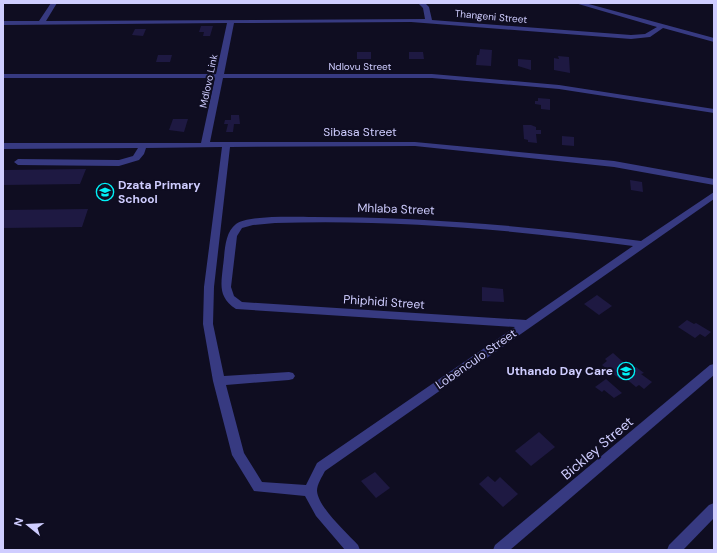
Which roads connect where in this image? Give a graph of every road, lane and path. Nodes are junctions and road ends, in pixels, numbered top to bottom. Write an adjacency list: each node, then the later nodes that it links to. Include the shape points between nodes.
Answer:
1 (54, 3): 7 (street)
2 (421, 3): 5 (street, via 426,7)
3 (578, 3): 8 (street)
4 (231, 21): 5 (street, Thangeni Street); 7 (street, Thangeni Street); 10 (street, Mdlovo Link)
5 (429, 21): 8 (street, Thangeni Street, via 631,37 650,35)
6 (3, 23): 7 (street, Thangeni Street)
7 (41, 23)
8 (662, 26): 9 (street)
9 (714, 40)
10 (220, 75): 11 (street, Ndlovu Street); 12 (street, Ndlovu Street, via 466,78 559,87); 14 (street, Mdlovo Link)
11 (3, 76)
12 (714, 111)
13 (143, 145): 14 (street, Sibasa Street); 16 (street, Sibasa Street); 17 (street, via 136,158 119,163)
14 (204, 145): 15 (street, Sibasa Street)
15 (226, 145): 18 (street, Sibasa Street, via 387,143 446,146 614,164); 25 (street, via 209,287 208,324)
16 (3, 146)
17 (18, 162)
18 (714, 182)
19 (714, 195): 20 (street, Lobenculo Street)
20 (642, 244): 21 (street, Mhlaba Street, via 564,233 433,223 376,220 253,222 239,226 232,235 226,287 227,294); 22 (street, Lobenculo Street)
21 (240, 306): 22 (street, Phiphidi Street)
22 (526, 324): 26 (street, Lobenculo Street, via 321,467)
23 (714, 368): 29 (street, Bickley Street)
24 (289, 376): 25 (street)
25 (219, 381): 26 (street, via 238,455 258,487)
26 (310, 491): 28 (street, via 314,503)
27 (714, 509): 30 (street)
28 (353, 550)
29 (500, 550)
30 (674, 550)

